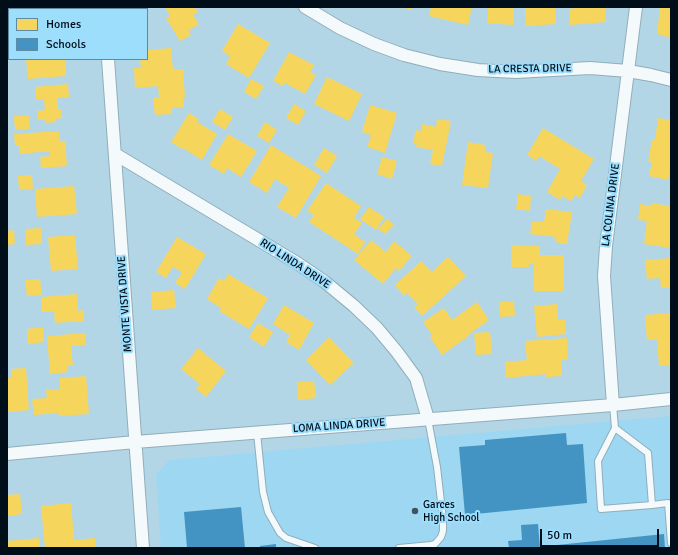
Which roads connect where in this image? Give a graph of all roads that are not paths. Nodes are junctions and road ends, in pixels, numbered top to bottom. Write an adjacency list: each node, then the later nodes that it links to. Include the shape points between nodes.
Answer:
1 (305, 7): 4 (street, LA CRESTA DRIVE, via 374,44 440,64 516,72 590,68)
2 (636, 7): 4 (street, LA COLINA DRIVE)
3 (108, 60): 6 (street, MONTE VISTA DRIVE)
4 (628, 71): 5 (street, LA CRESTA DRIVE); 8 (street, LA COLINA DRIVE, via 604,276)
5 (671, 80)
6 (115, 154): 9 (street, RIO LINDA DRIVE, via 297,263 354,306 382,334 416,378); 12 (street, MONTE VISTA DRIVE)
7 (671, 399): 8 (street, LOMA LINDA DRIVE)
8 (613, 405): 9 (street, LOMA LINDA DRIVE); 10 (lane)
9 (428, 419): 11 (street, LOMA LINDA DRIVE); 18 (lane, via 437,467 443,531 435,544)
10 (615, 428): 14 (lane, via 648,453); 14 (lane, via 598,461 601,509)
11 (257, 433): 12 (street, LOMA LINDA DRIVE); 17 (lane, via 263,492 268,512 280,533 286,538)
12 (135, 442): 13 (street, LOMA LINDA DRIVE); 16 (street, MONTE VISTA DRIVE)
13 (7, 454)
14 (652, 504): 15 (lane, via 668,503)
15 (671, 543)
16 (143, 548)
17 (315, 548)
18 (399, 548)

